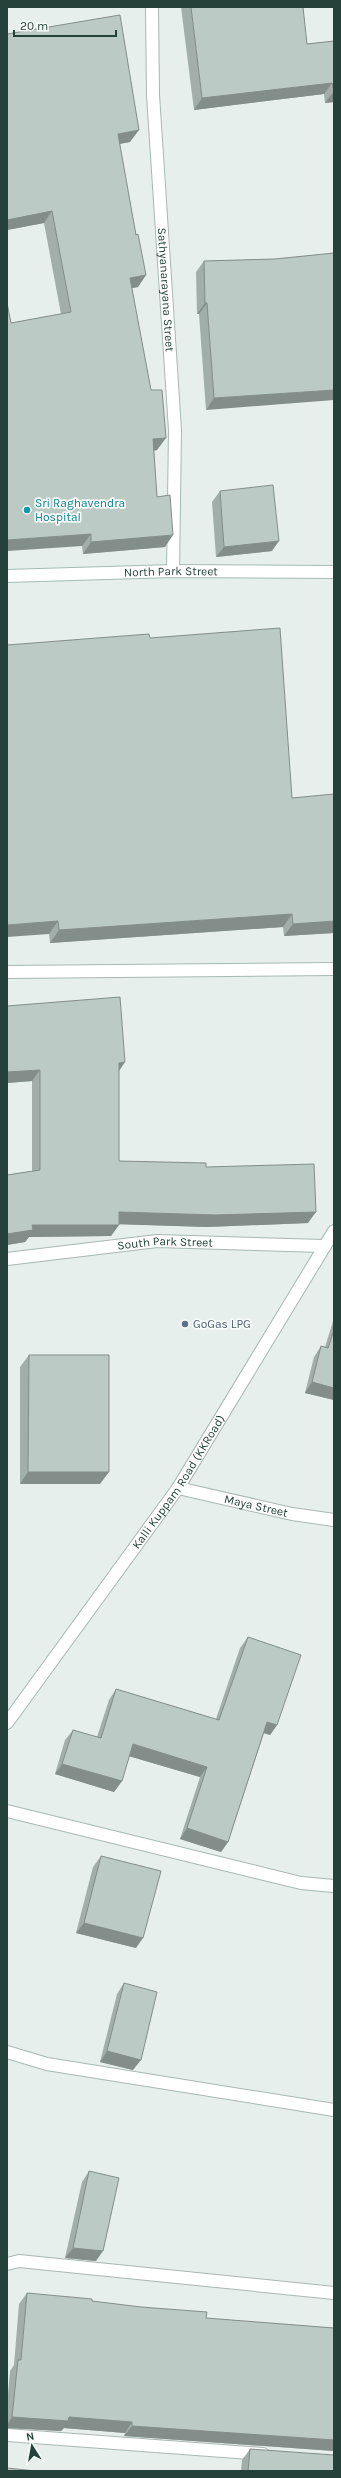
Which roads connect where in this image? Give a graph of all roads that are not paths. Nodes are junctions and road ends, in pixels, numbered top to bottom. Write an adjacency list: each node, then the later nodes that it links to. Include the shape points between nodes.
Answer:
1 (152, 7): 2 (street, Sathyanarayana Street, via 154,102 175,430)
2 (173, 571): 3 (street, North Park Street); 4 (street, North Park Street)
3 (334, 572)
4 (7, 576)
5 (334, 969): 6 (street)
6 (7, 972)
7 (334, 1231): 8 (street, Kalli Kuppam Road (KKRoad))
8 (328, 1247): 9 (street, South Park Street, via 157,1241); 10 (street, Kalli Kuppam Road (KKRoad))
9 (7, 1259)
10 (178, 1488): 11 (street, Maya Street, via 292,1514); 12 (street, Kalli Kuppam Road (KKRoad))
11 (334, 1520)
12 (7, 1723)
13 (7, 1811): 14 (street, via 301,1883)
14 (334, 1886)
15 (7, 2052): 16 (street, via 47,2064)
16 (334, 2110)
17 (7, 2264): 18 (street, via 19,2261)
18 (334, 2293)
19 (7, 2435): 20 (street)
20 (278, 2455)

